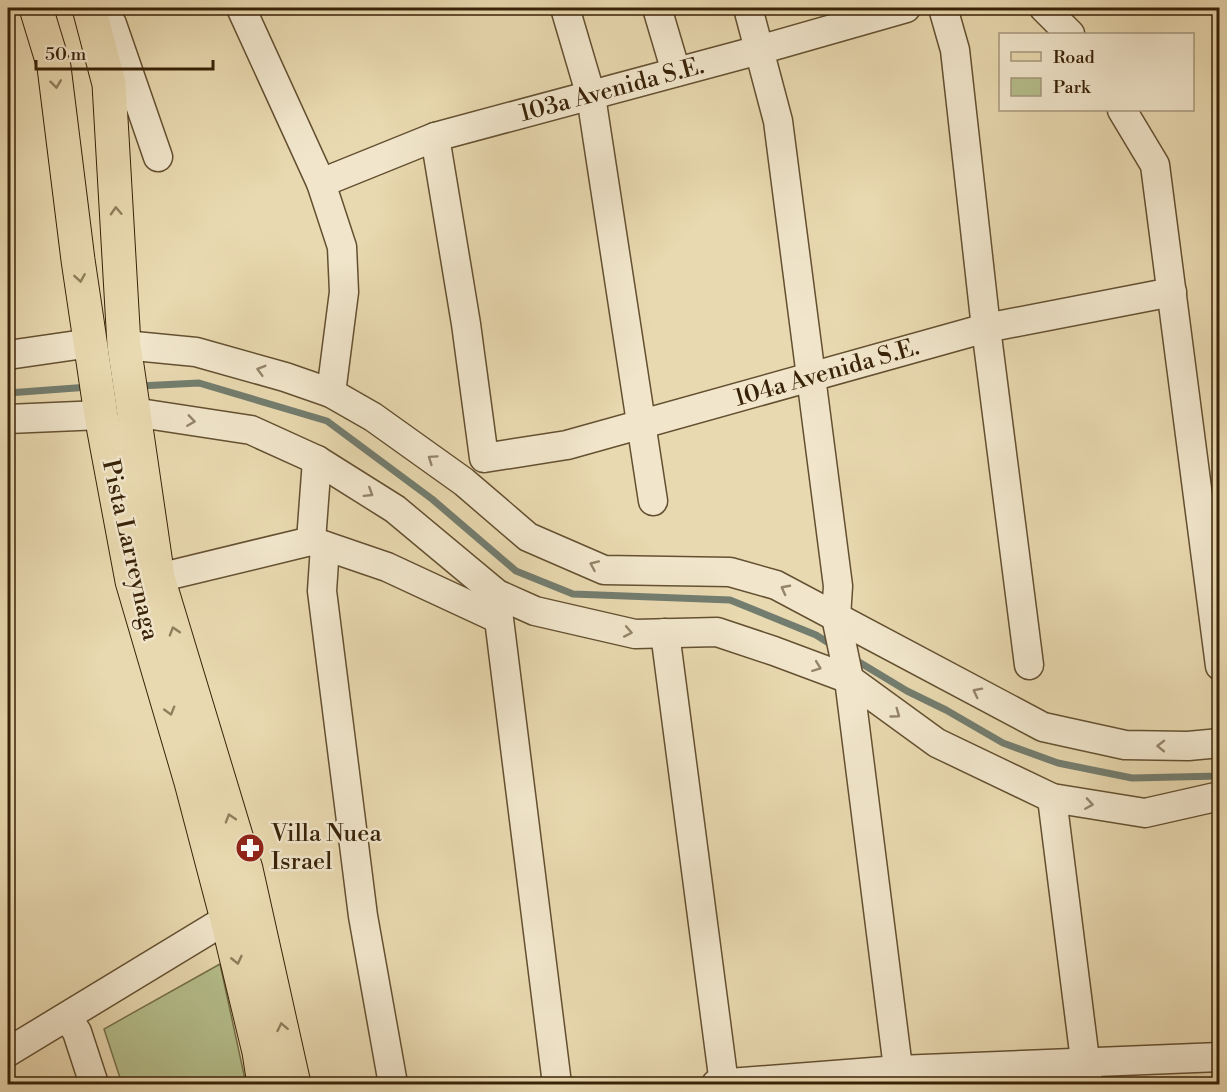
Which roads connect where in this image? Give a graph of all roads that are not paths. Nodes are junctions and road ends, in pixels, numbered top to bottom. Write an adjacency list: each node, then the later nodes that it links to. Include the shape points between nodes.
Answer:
1 (36, 8): 20 (main road, Pista Larreynaga, one-way to 20, via 54,67)
2 (241, 8): 17 (street)
3 (565, 8): 13 (street)
4 (657, 8): 12 (street)
5 (748, 8): 11 (street)
6 (906, 8): 11 (street, 103a Avenida S.E.)
7 (943, 8): 19 (street, via 955,50)
8 (1044, 8): 10 (street)
9 (89, 9): 16 (street, via 103,12 112,24); 21 (main road, Pista Larreynaga, one-way to 9, via 109,84)
10 (1069, 33)
11 (759, 50): 12 (street, 103a Avenida S.E.); 23 (street, via 778,121)
12 (675, 72): 13 (street, 103a Avenida S.E.)
13 (591, 96): 15 (street, 103a Avenida S.E.); 28 (street)
14 (1123, 111): 18 (street, via 1155,165)
15 (435, 137): 17 (street, 103a Avenida S.E.); 28 (street, 104a Avenida S.E., via 484,458 567,445)
16 (158, 157)
17 (321, 183): 24 (street, via 342,248 344,292)
18 (1172, 292): 19 (street, 104a Avenida S.E.); 35 (street)
19 (986, 328): 23 (street, 104a Avenida S.E.); 38 (street)
20 (92, 349): 22 (street); 26 (main road, Pista Larreynaga)
21 (124, 349): 24 (street, one-way to 21, via 196,352); 25 (main road, Pista Larreynaga)
22 (8, 355)
23 (810, 378): 28 (street, 104a Avenida S.E.); 37 (street)
24 (331, 393): 37 (street, one-way to 24, via 776,585 730,572 604,570 528,537 464,482 373,417)
25 (133, 409): 29 (street, one-way to 29, via 251,429); 32 (main road, Pista Larreynaga)
26 (100, 412): 27 (street); 43 (main road, Pista Larreynaga, one-way to 43, via 132,581)
27 (8, 419)
28 (643, 424): 30 (street)
29 (316, 460): 31 (street); 33 (street, one-way to 33, via 395,509 497,594)
30 (653, 501)
31 (318, 543): 32 (street); 34 (street, via 387,567); 52 (street, via 363,916)
32 (158, 578): 51 (main road, Pista Larreynaga, one-way to 32, via 246,869)
33 (535, 611): 34 (street); 36 (street, one-way to 36, via 635,634)
34 (499, 619): 53 (street)
35 (1217, 619): 39 (street)
36 (665, 633): 37 (street, one-way to 37, via 717,632 774,651); 55 (street)
37 (843, 648): 40 (street, one-way to 37, via 1125,745 1043,727); 42 (street, one-way to 42, via 937,743); 48 (street)
38 (1029, 665)
39 (1220, 666)
40 (1220, 743)
41 (1220, 796): 42 (street, one-way to 41, via 1145,813)
42 (1052, 798): 47 (street)
43 (227, 919): 44 (street); 50 (main road, Pista Larreynaga, one-way to 50)
44 (68, 1017): 45 (street); 49 (street)
45 (8, 1052)
46 (1220, 1057): 47 (street)
47 (1087, 1073): 48 (street)
48 (899, 1077): 55 (street)
49 (94, 1084)
50 (264, 1084)
51 (294, 1084)
52 (393, 1084)
53 (557, 1084)
54 (716, 1084): 55 (street)
55 (724, 1084)

